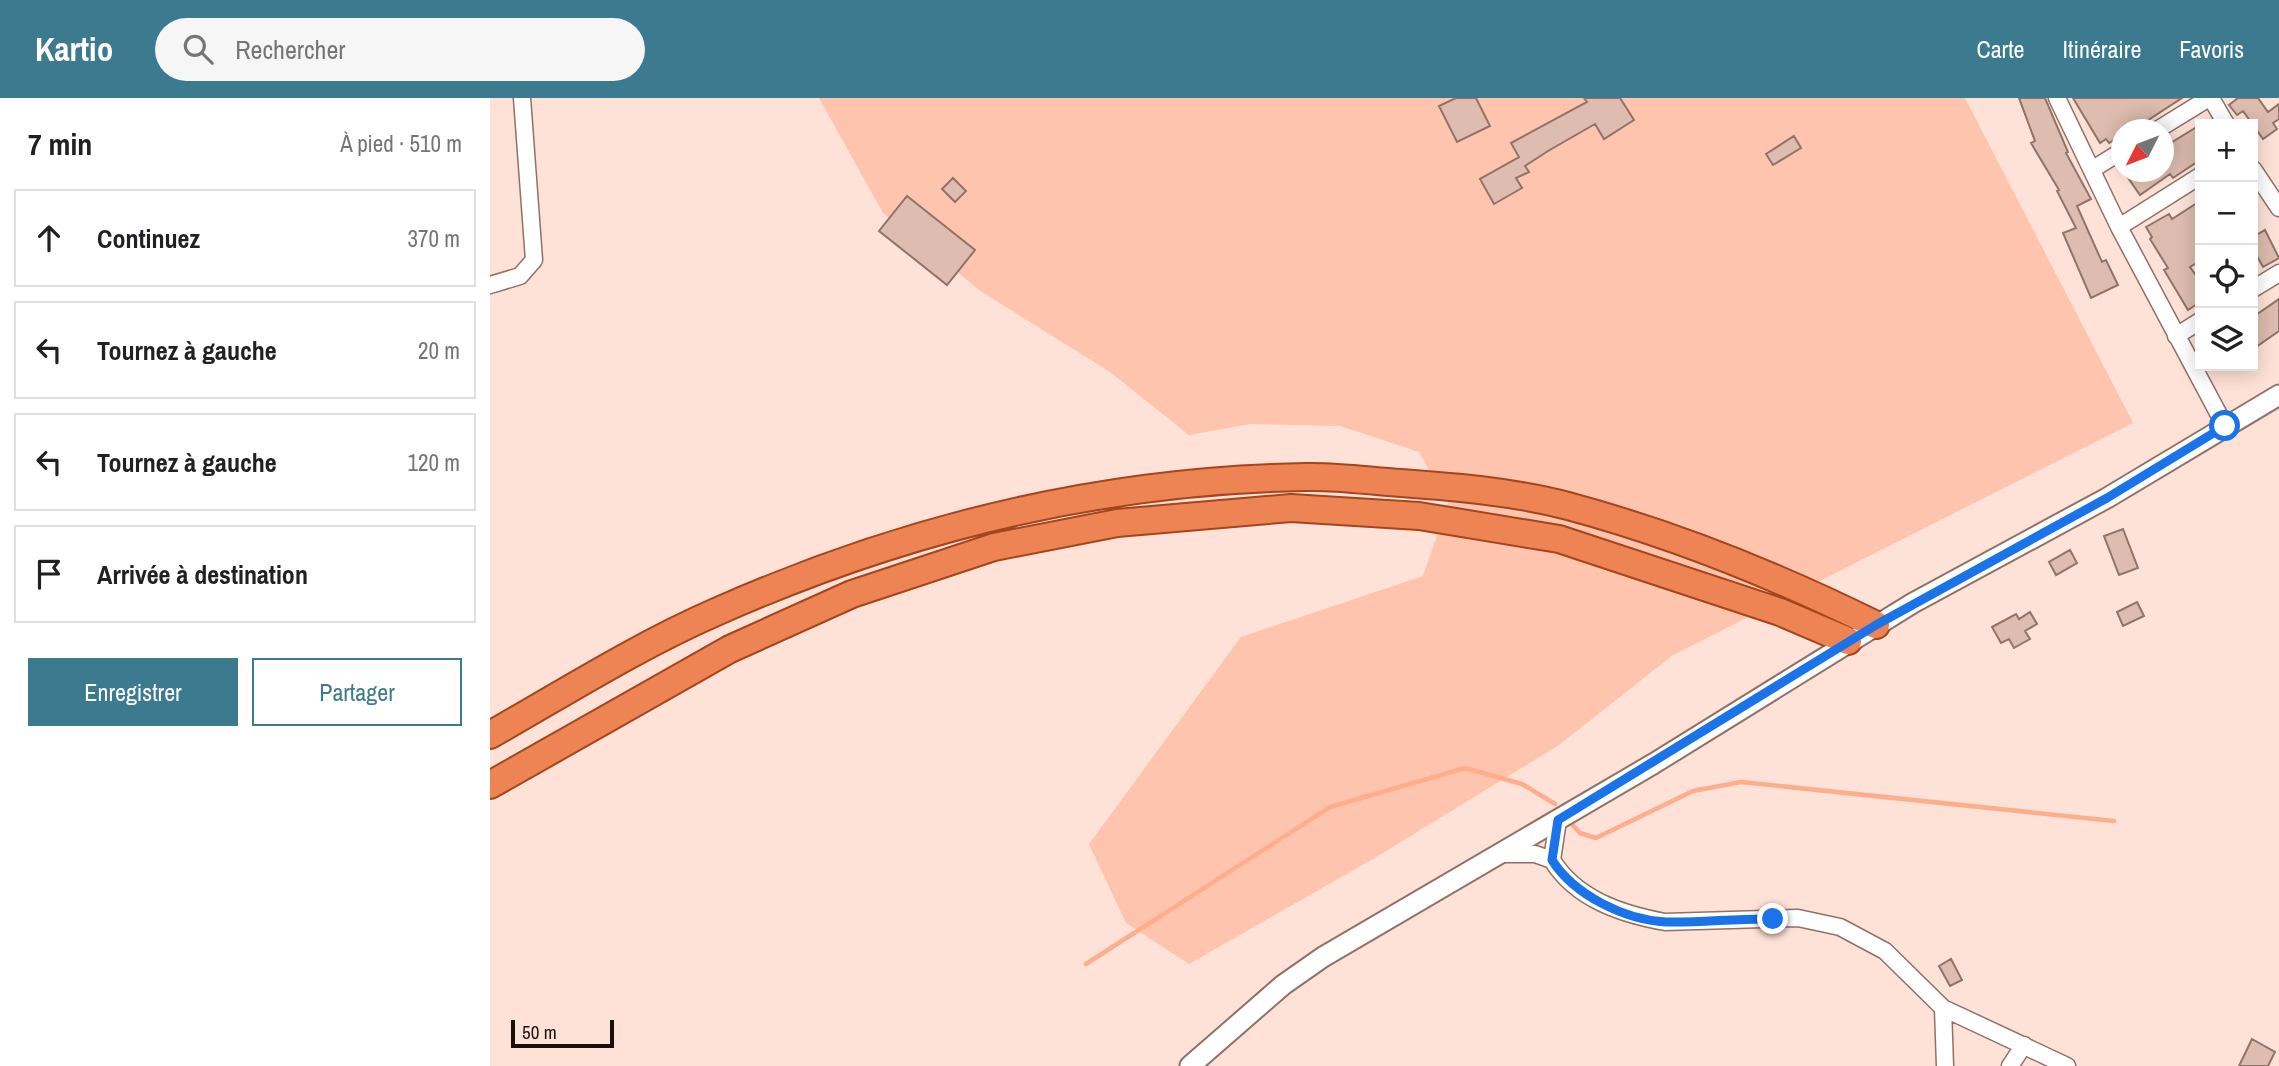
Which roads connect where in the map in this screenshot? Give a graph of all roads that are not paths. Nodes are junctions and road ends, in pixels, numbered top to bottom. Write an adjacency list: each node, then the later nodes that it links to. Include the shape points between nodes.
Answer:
1 (522, 98): 13 (street, via 534,260 520,276)
2 (2057, 98): 7 (street)
3 (2210, 98): 4 (street); 5 (street)
4 (2223, 119)
5 (2174, 120)
6 (2111, 158): 7 (street)
7 (2093, 169): 11 (street)
8 (2258, 176): 10 (street)
9 (2195, 179): 11 (street)
10 (2279, 208)
11 (2119, 227): 16 (street)
12 (2279, 273): 14 (street)
13 (490, 285)
14 (2258, 286)
15 (2195, 324): 16 (street)
16 (2176, 336): 18 (street)
17 (2279, 395): 18 (street)
18 (2225, 426): 19 (street, via 2107,498)
19 (1876, 625): 20 (street); 21 (highway, via 1783,579 1721,555 1565,505 1446,486 1309,476 1205,482 1112,492 986,517 860,554 713,613)
20 (1848, 642): 22 (highway, via 1780,612 1559,539 1432,518 1292,508 1117,523 995,547 852,594 730,649); 23 (street)
21 (490, 735)
22 (490, 785)
23 (1558, 820): 24 (street); 25 (street)
24 (1502, 854): 25 (street, via 1535,854); 28 (street, via 1323,957 1283,985)
25 (1552, 860): 26 (street, via 1563,878 1581,893 1644,918 1665,922 1798,918 1840,927 1885,951)
26 (1944, 1007): 27 (street); 29 (street)
27 (2024, 1045): 30 (street); 31 (street)
28 (1190, 1066)
29 (1945, 1066)
30 (2010, 1066)
31 (2067, 1066)

